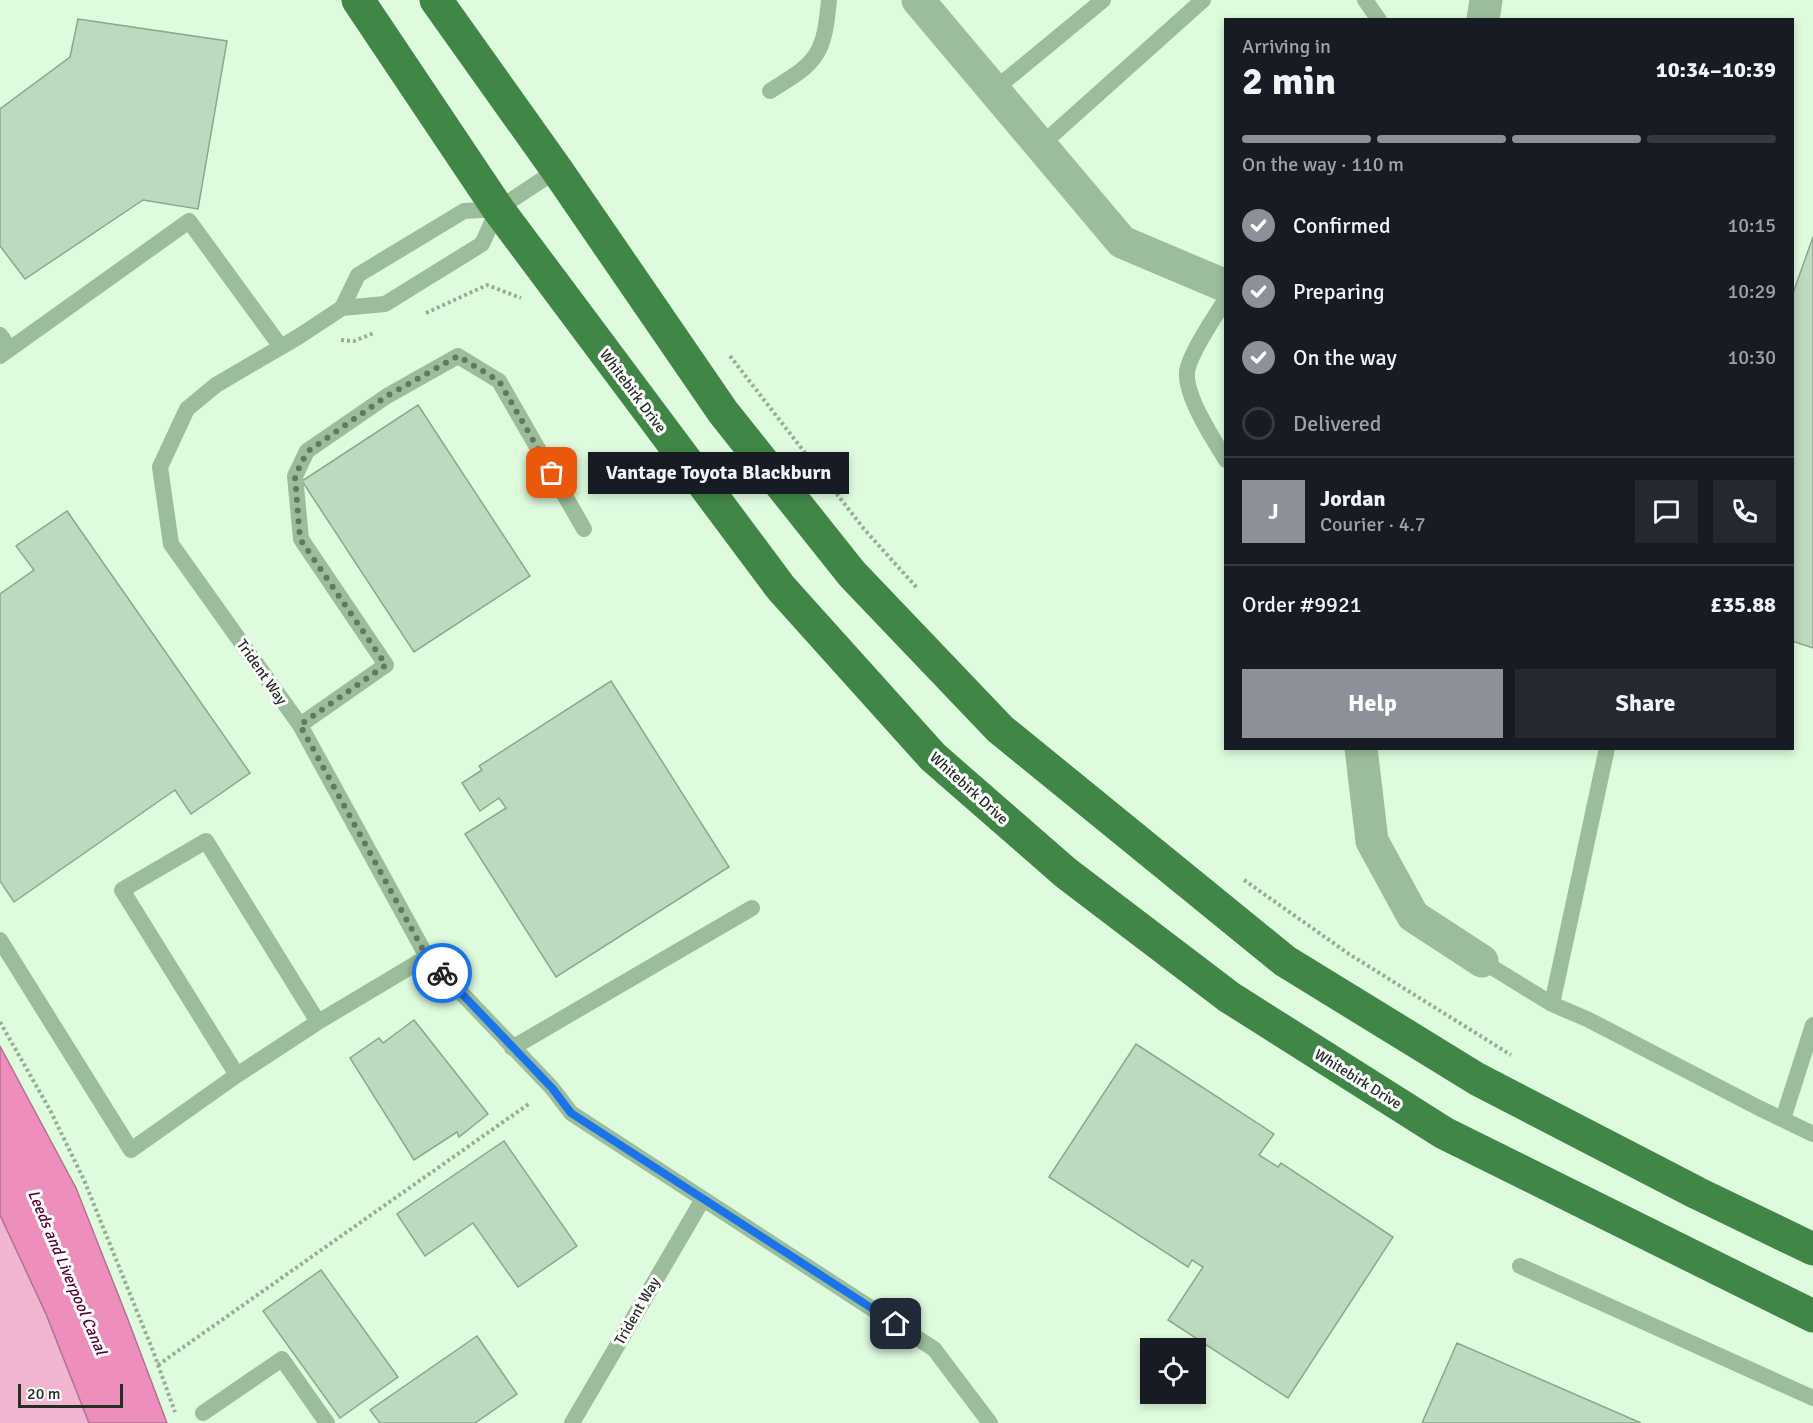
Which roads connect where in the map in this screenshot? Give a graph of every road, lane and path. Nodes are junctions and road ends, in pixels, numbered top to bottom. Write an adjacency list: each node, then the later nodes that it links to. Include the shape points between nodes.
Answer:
1 (358, 0): 15 (highway, Whitebirk Drive)
2 (436, 0): 14 (highway)
3 (829, 0): 12 (lane, via 825,31 815,56)
4 (918, 0): 11 (street)
5 (1103, 0): 11 (lane)
6 (1203, 0): 13 (lane)
7 (1365, 0): 9 (lane)
8 (1486, 0): 10 (street)
9 (1378, 18)
10 (1483, 18)
11 (994, 90): 13 (street)
12 (770, 91)
13 (1041, 145): 16 (street, via 1122,242)
14 (557, 170): 15 (lane); 49 (highway, via 737,430 852,574 1000,729 1285,961 1477,1079)
15 (498, 209): 19 (lane, via 464,211 358,275); 19 (lane, Trident Way, via 482,244 385,304); 51 (highway, Whitebirk Drive, via 781,588 933,757 1066,873 1229,997 1444,1133)
16 (1224, 285)
17 (528, 301): 20 (path, via 487,285)
18 (1224, 301): 27 (lane, via 1199,342 1187,372 1191,395)
19 (342, 308): 23 (lane, Trident Way)
20 (425, 313)
21 (385, 329): 23 (path, via 354,341)
22 (0, 335): 25 (lane)
23 (298, 337): 24 (lane, Trident Way)
24 (281, 347): 25 (lane, via 189,221); 30 (lane, Trident Way, via 216,385 187,409 160,467 171,544)
25 (5, 353)
26 (729, 355): 29 (path, via 864,529)
27 (1224, 457)
28 (584, 529): 30 (lane, via 499,381 458,356 387,396 316,445 307,452 295,476 300,539 386,665)
29 (924, 596)
30 (300, 725): 36 (lane, Trident Way)
31 (1361, 750): 37 (street, via 1372,841 1413,915)
32 (1607, 750): 38 (lane)
33 (1242, 878): 43 (path, via 1349,954)
34 (752, 908): 42 (lane)
35 (0, 940): 44 (lane, via 132,1150)
36 (427, 957): 40 (lane); 42 (lane, Trident Way)
37 (1482, 960): 38 (lane)
38 (1552, 1004): 46 (lane)
39 (0, 1022): 52 (path, via 84,1180)
40 (318, 1022): 44 (lane); 44 (lane, via 206,841 122,890)
41 (1813, 1025): 46 (lane)
42 (512, 1048): 45 (lane, Trident Way)
43 (1519, 1060)
44 (237, 1075)
45 (552, 1088): 48 (lane, Trident Way, via 571,1113); 52 (path)
46 (1783, 1119): 47 (lane)
47 (1813, 1134)
48 (703, 1199): 57 (lane, Trident Way); 58 (lane, Trident Way, via 934,1349)
49 (1813, 1248)
50 (1520, 1266): 53 (lane)
51 (1813, 1316)
52 (158, 1365): 54 (path)
53 (1813, 1398)
54 (176, 1413)
55 (203, 1413): 56 (lane, via 282,1359)
56 (327, 1423)
57 (572, 1423)
58 (990, 1423)

